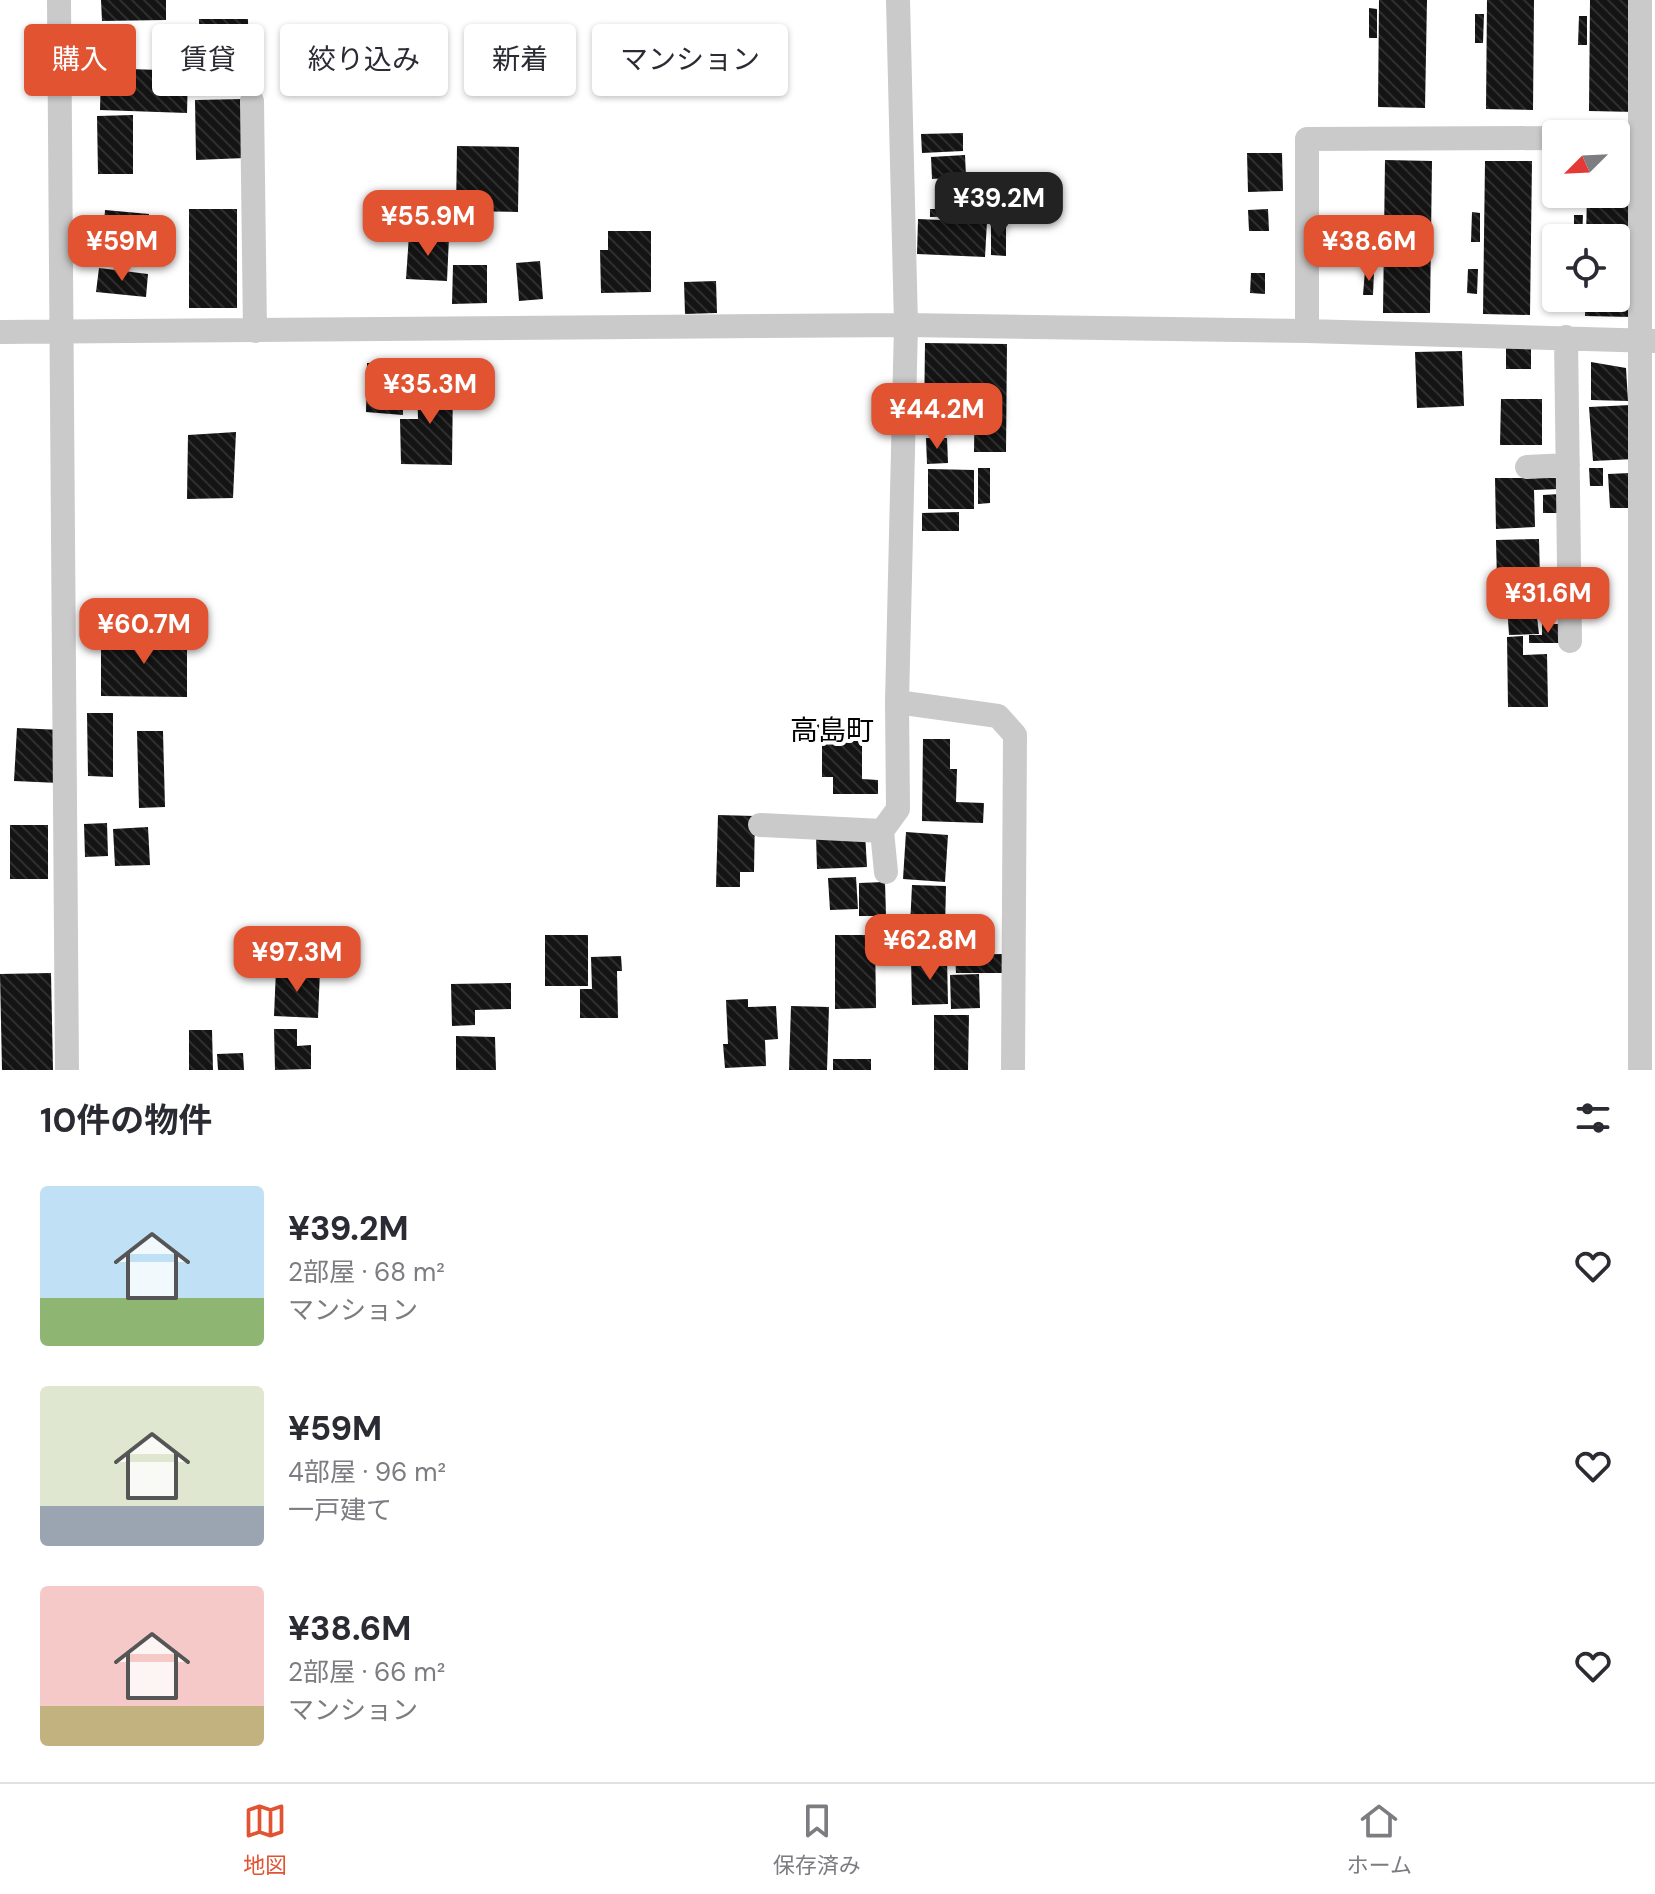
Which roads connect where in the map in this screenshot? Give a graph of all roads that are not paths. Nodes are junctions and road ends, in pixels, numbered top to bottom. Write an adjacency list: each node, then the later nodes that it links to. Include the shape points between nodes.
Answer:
1 (59, 0): 12 (street)
2 (898, 0): 8 (street)
3 (1640, 0): 5 (street)
4 (252, 101): 9 (street)
5 (1630, 120)
6 (1542, 138): 10 (street, via 1307,139)
7 (1630, 159): 14 (street)
8 (906, 325): 9 (street); 10 (street); 18 (street)
9 (255, 331): 12 (street)
10 (1307, 331): 13 (street)
11 (0, 332): 12 (street)
12 (61, 332): 22 (street)
13 (1566, 337): 14 (street); 15 (street)
14 (1647, 341): 24 (street)
15 (1568, 465): 16 (street); 17 (street)
16 (1527, 467)
17 (1570, 641)
18 (897, 702): 20 (street, via 898,809); 23 (street, via 998,716 1015,735)
19 (760, 825): 20 (street)
20 (882, 831): 21 (street)
21 (886, 872)
22 (67, 1070)
23 (1013, 1070)
24 (1640, 1070)

